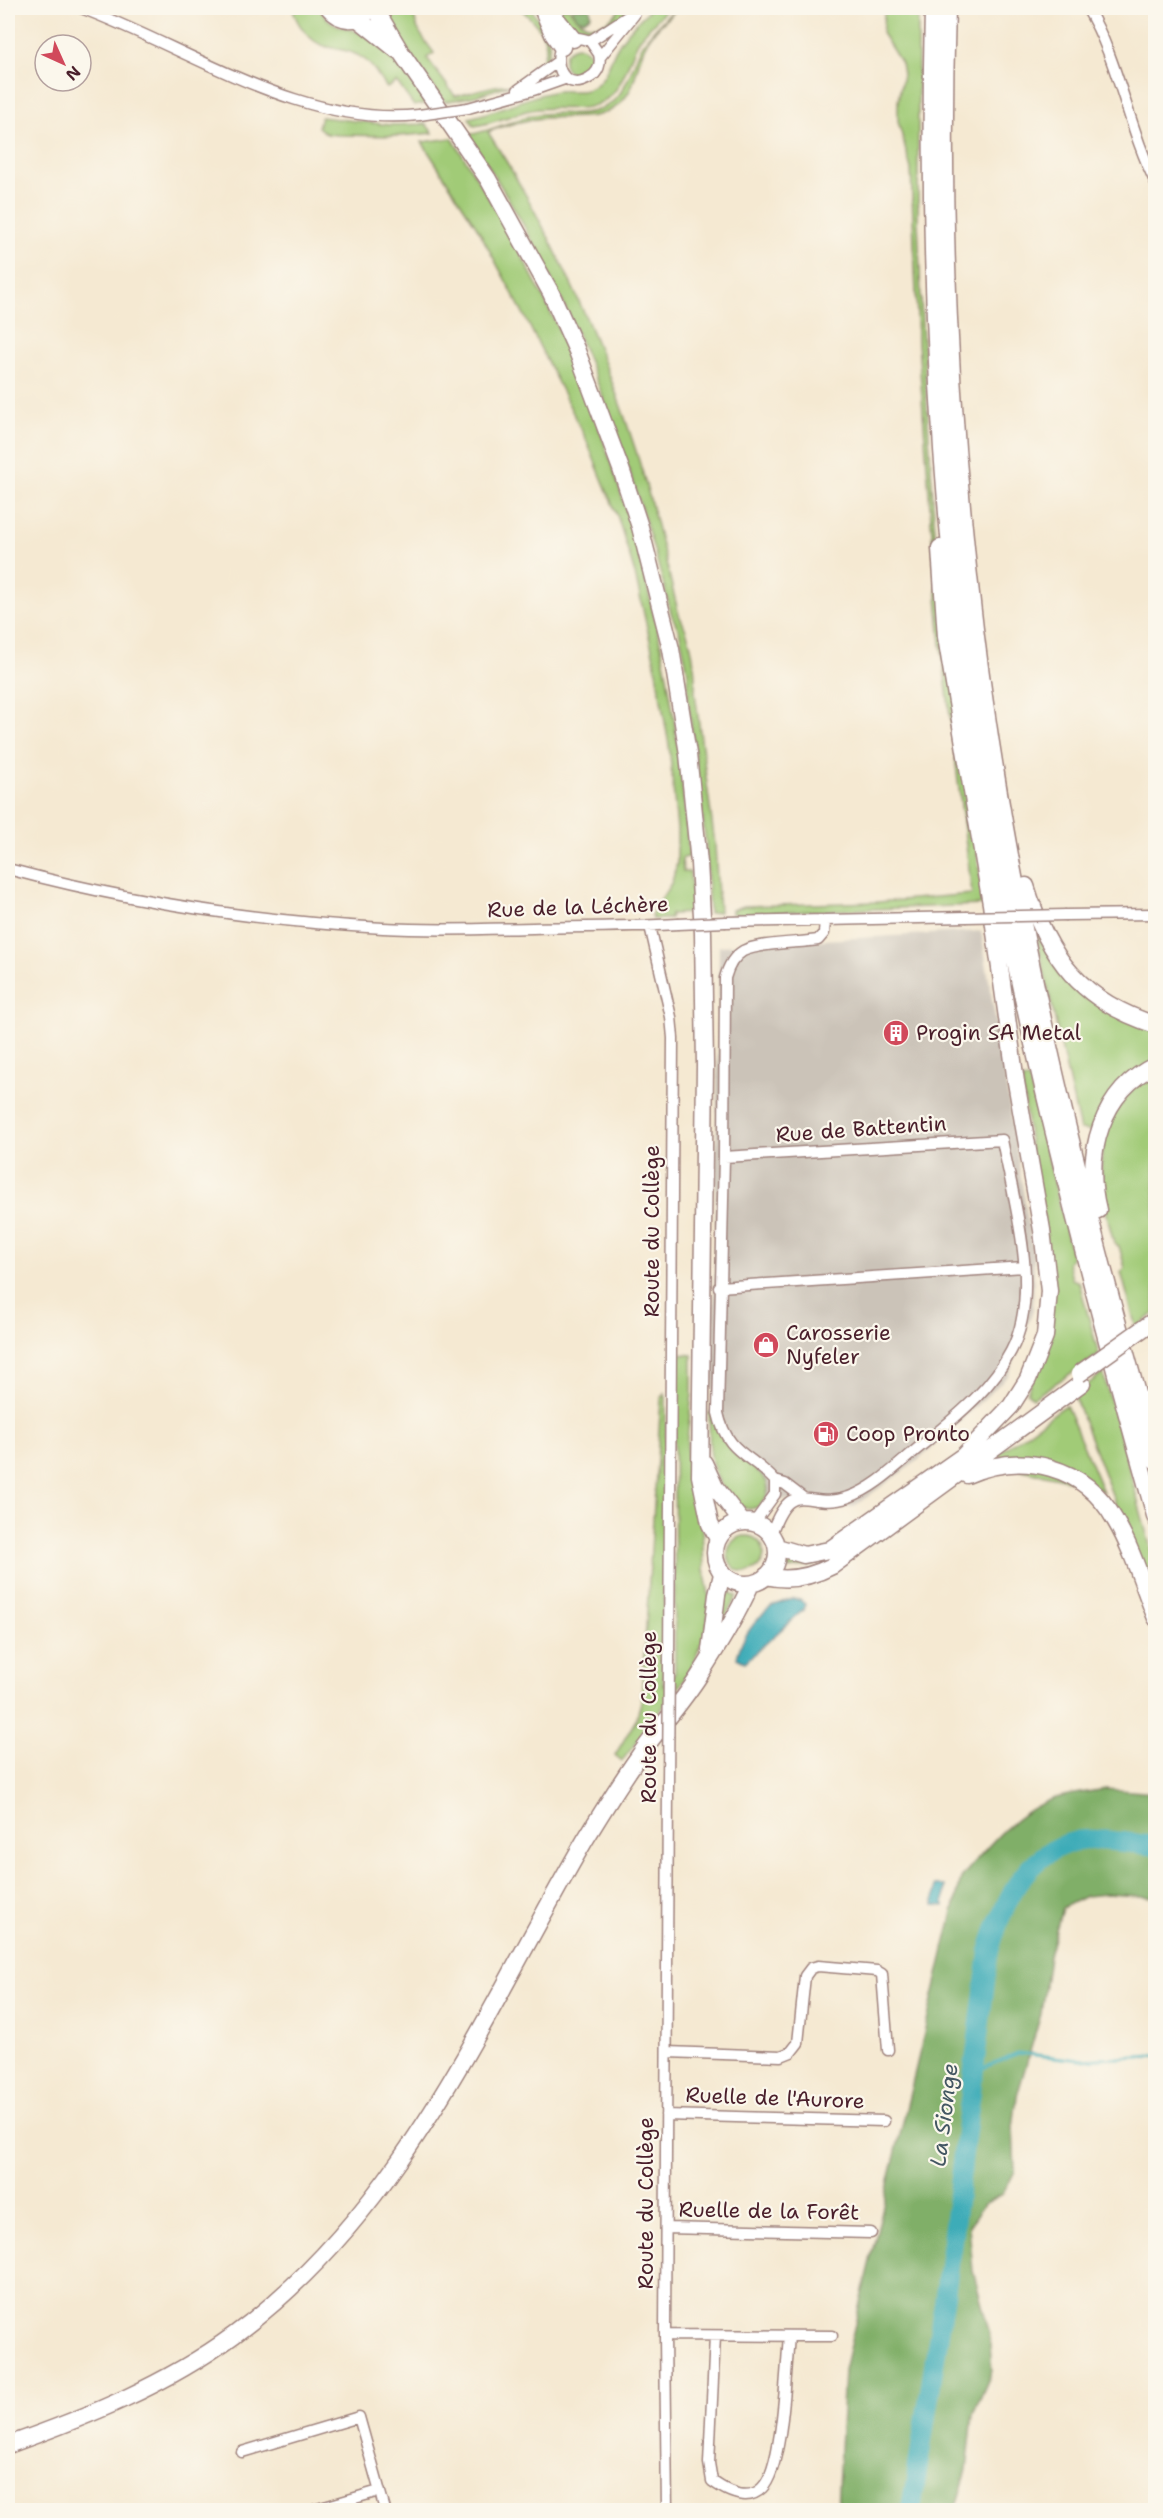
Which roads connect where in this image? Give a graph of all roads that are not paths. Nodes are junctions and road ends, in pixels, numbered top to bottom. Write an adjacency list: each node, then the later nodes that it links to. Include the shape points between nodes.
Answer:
1 (81, 8): 15 (street, bridge, via 233,77 292,98 363,113 419,115 468,108)
2 (329, 8): 10 (highway, via 339,17)
3 (374, 8): 10 (highway); 12 (highway)
4 (542, 8): 11 (highway, via 553,34)
5 (922, 8): 31 (highway, via 919,150 928,379 946,637 1049,1291 1045,1336 1031,1374 1011,1406)
6 (933, 8): 37 (highway, via 930,148 938,374 950,546 976,742 1000,886 1048,1112)
7 (947, 8): 17 (highway, via 945,219 953,395 975,630)
8 (1087, 8): 16 (street)
9 (638, 9): 11 (street); 13 (street)
10 (357, 18): 12 (highway)
11 (570, 47): 13 (street, via 597,48); 14 (street, via 560,71); 15 (street)
12 (402, 54): 32 (highway, via 488,179 573,341 621,469 671,649 688,754 703,933)
13 (600, 57): 14 (street, via 599,67 591,78)
14 (567, 78): 15 (street)
15 (510, 95)
16 (1155, 183)
17 (1004, 819): 22 (highway, via 1039,924 1063,966 1106,1004); 33 (highway, via 1091,1229)
18 (8, 869): 21 (street, Rue de la Léchère, via 147,901 294,922 467,930)
19 (1155, 914): 20 (street, Rue de la Léchère, bridge)
20 (825, 920): 21 (street, Rue de la Léchère, bridge); 24 (street, via 824,933 818,940 752,948 734,958 728,968)
21 (650, 926): 46 (street, Route du Collège, bridge, via 673,1038)
22 (1155, 1025)
23 (1155, 1065): 30 (highway, via 1126,1084 1107,1111 1096,1143 1093,1178 1095,1200)
24 (724, 1157): 25 (street, Rue de Battentin, via 1002,1140); 26 (street)
25 (1024, 1268): 26 (street); 36 (street, Rue de Battentin, via 1023,1305 1015,1342 1000,1369 971,1403 863,1490 837,1500)
26 (719, 1287): 34 (street, via 719,1419 733,1446)
27 (1155, 1319): 29 (highway, bridge)
28 (1155, 1330): 29 (highway)
29 (1080, 1379): 31 (highway); 35 (highway)
30 (1155, 1431)
31 (964, 1455): 40 (highway, via 830,1550 804,1555)
32 (702, 1456): 38 (highway, via 715,1487); 39 (highway, via 702,1491)
33 (1155, 1461)
34 (775, 1481): 36 (street); 38 (street, via 775,1494)
35 (942, 1487): 42 (highway, via 832,1566 793,1579); 43 (highway, via 985,1468 1008,1463 1042,1464 1073,1477 1114,1518)
36 (802, 1497): 40 (street, via 783,1507)
37 (1155, 1519)
38 (748, 1522): 39 (highway, via 732,1525); 40 (highway)
39 (718, 1539): 41 (highway, via 715,1557)
40 (774, 1541): 42 (highway, via 774,1566)
41 (722, 1574): 42 (highway, via 735,1583); 44 (highway)
42 (759, 1580): 44 (highway)
43 (1155, 1618)
44 (709, 1659): 55 (highway, via 611,1798 450,2085 358,2217 295,2284 205,2354 126,2399)
45 (888, 2050): 46 (street, via 882,1974 818,1966 806,1976 798,2043 791,2052 781,2056)
46 (667, 2052): 47 (street, Route du Collège)
47 (666, 2115): 48 (street, Ruelle de l'Aurore); 49 (street, Route du Collège)
48 (884, 2121)
49 (666, 2228): 50 (street, Ruelle de la Forêt); 51 (street, Route du Collège)
50 (871, 2233)
51 (665, 2335): 52 (street); 60 (street, Route du Collège)
52 (715, 2336): 53 (street); 53 (street, via 712,2481 727,2492 743,2495 762,2489 772,2472)
53 (789, 2336): 54 (street)
54 (832, 2336)
55 (8, 2445)
56 (242, 2452): 57 (street, via 359,2417)
57 (379, 2491): 58 (street); 59 (street)
58 (314, 2511)
59 (385, 2511)
60 (667, 2511)

